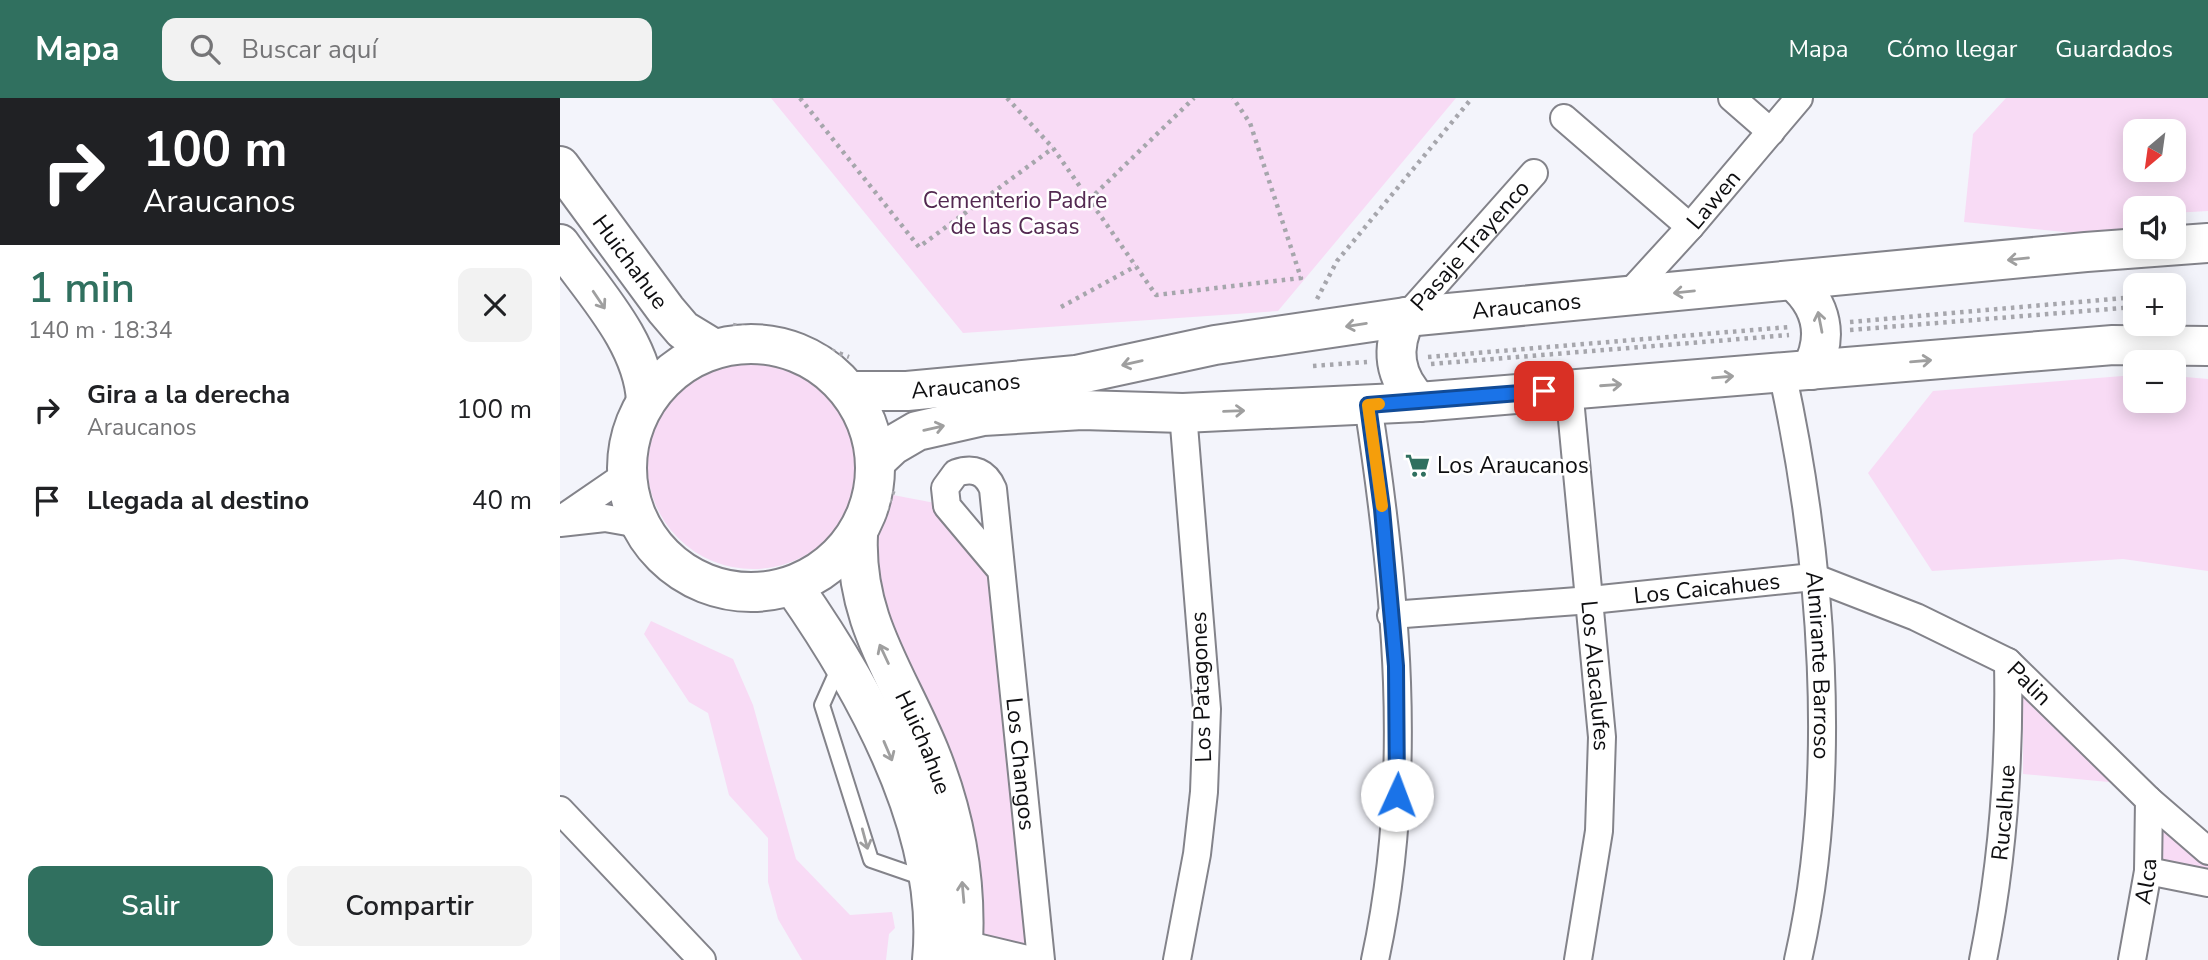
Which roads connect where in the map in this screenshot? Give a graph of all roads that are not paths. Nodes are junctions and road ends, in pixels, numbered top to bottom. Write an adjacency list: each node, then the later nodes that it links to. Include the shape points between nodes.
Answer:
1 (1732, 98): 4 (street)
2 (1799, 98): 4 (street, Lawen)
3 (1564, 118): 7 (street)
4 (1771, 132): 7 (street, Lawen)
5 (560, 166): 14 (main road, Huichahue, via 657,300 683,330)
6 (1534, 173): 12 (street, Pasaje Trayenco)
7 (1690, 227): 11 (street, Lawen)
8 (2208, 243): 10 (main road, Araucanos, one-way to 10)
9 (560, 244): 18 (main road, Huichahue, one-way to 18, via 636,354)
10 (1794, 281): 11 (main road, Araucanos, one-way to 11); 15 (main road, one-way to 10, via 1820,348 1822,329 1812,300)
11 (1626, 298): 12 (main road, Araucanos)
12 (1406, 317): 17 (main road, Araucanos, one-way to 17, via 1308,349 1214,345 1020,382); 19 (main road, via 1398,337 1396,363 1403,383)
13 (2208, 346): 15 (main road, Araucanos, one-way to 13, via 2113,345)
14 (711, 347): 17 (main road, via 780,347 830,371); 18 (main road, via 670,374)
15 (1796, 371): 16 (main road, Araucanos, one-way to 15); 28 (street, Almirante Barroso, via 1794,429)
16 (1569, 388): 19 (main road, Araucanos); 30 (street, Los Alacalufes)
17 (849, 391): 22 (main road, via 868,424)
18 (646, 401): 23 (main road, via 628,448)
19 (1419, 402): 20 (main road, Araucanos)
20 (1368, 405): 21 (main road, Araucanos, one-way to 20); 31 (street)
21 (1183, 413): 22 (main road, Araucanos, one-way to 21, via 917,431 983,416 1082,410); 44 (street, Los Patagones, via 1207,709 1197,854)
22 (876, 461): 26 (main road, via 872,499)
23 (627, 474): 24 (street); 25 (main road)
24 (560, 521): 25 (street, via 605,518)
25 (639, 524): 29 (main road, via 660,553 688,576 710,585 758,593)
26 (858, 535): 29 (main road, via 840,557); 40 (main road, Huichahue, one-way to 26, via 961,869 946,801 928,750 866,615 858,579)
27 (1000, 569): 43 (street, Los Changos)
28 (1813, 577): 30 (street, Los Caicahues); 33 (street, Palin, via 1916,617); 47 (street, Almirante Barroso, via 1821,759 1814,866)
29 (793, 586): 32 (main road, Huichahue)
30 (1591, 600): 31 (street, Los Caicahues); 46 (street, Los Alacalufes, via 1602,796)
31 (1391, 615): 45 (street, via 1399,769 1390,876)
32 (842, 660): 38 (main road, Huichahue, one-way to 38, via 905,793); 38 (lane, one-way to 38, via 821,705 871,860)
33 (2008, 663): 34 (street, Palin); 48 (street, Rucalhue, via 2007,786)
34 (2149, 800): 36 (street, Palin); 37 (street, Alca)
35 (560, 810): 41 (street)
36 (2208, 850)
37 (2148, 872): 39 (street); 49 (street, Alca)
38 (929, 880): 40 (main road, Huichahue)
39 (2208, 883)
40 (953, 955): 42 (street)
41 (702, 960)
42 (1031, 960)
43 (1041, 960)
44 (1177, 960)
45 (1375, 960)
46 (1578, 960)
47 (1798, 960)
48 (1983, 960)
49 (2132, 960)

